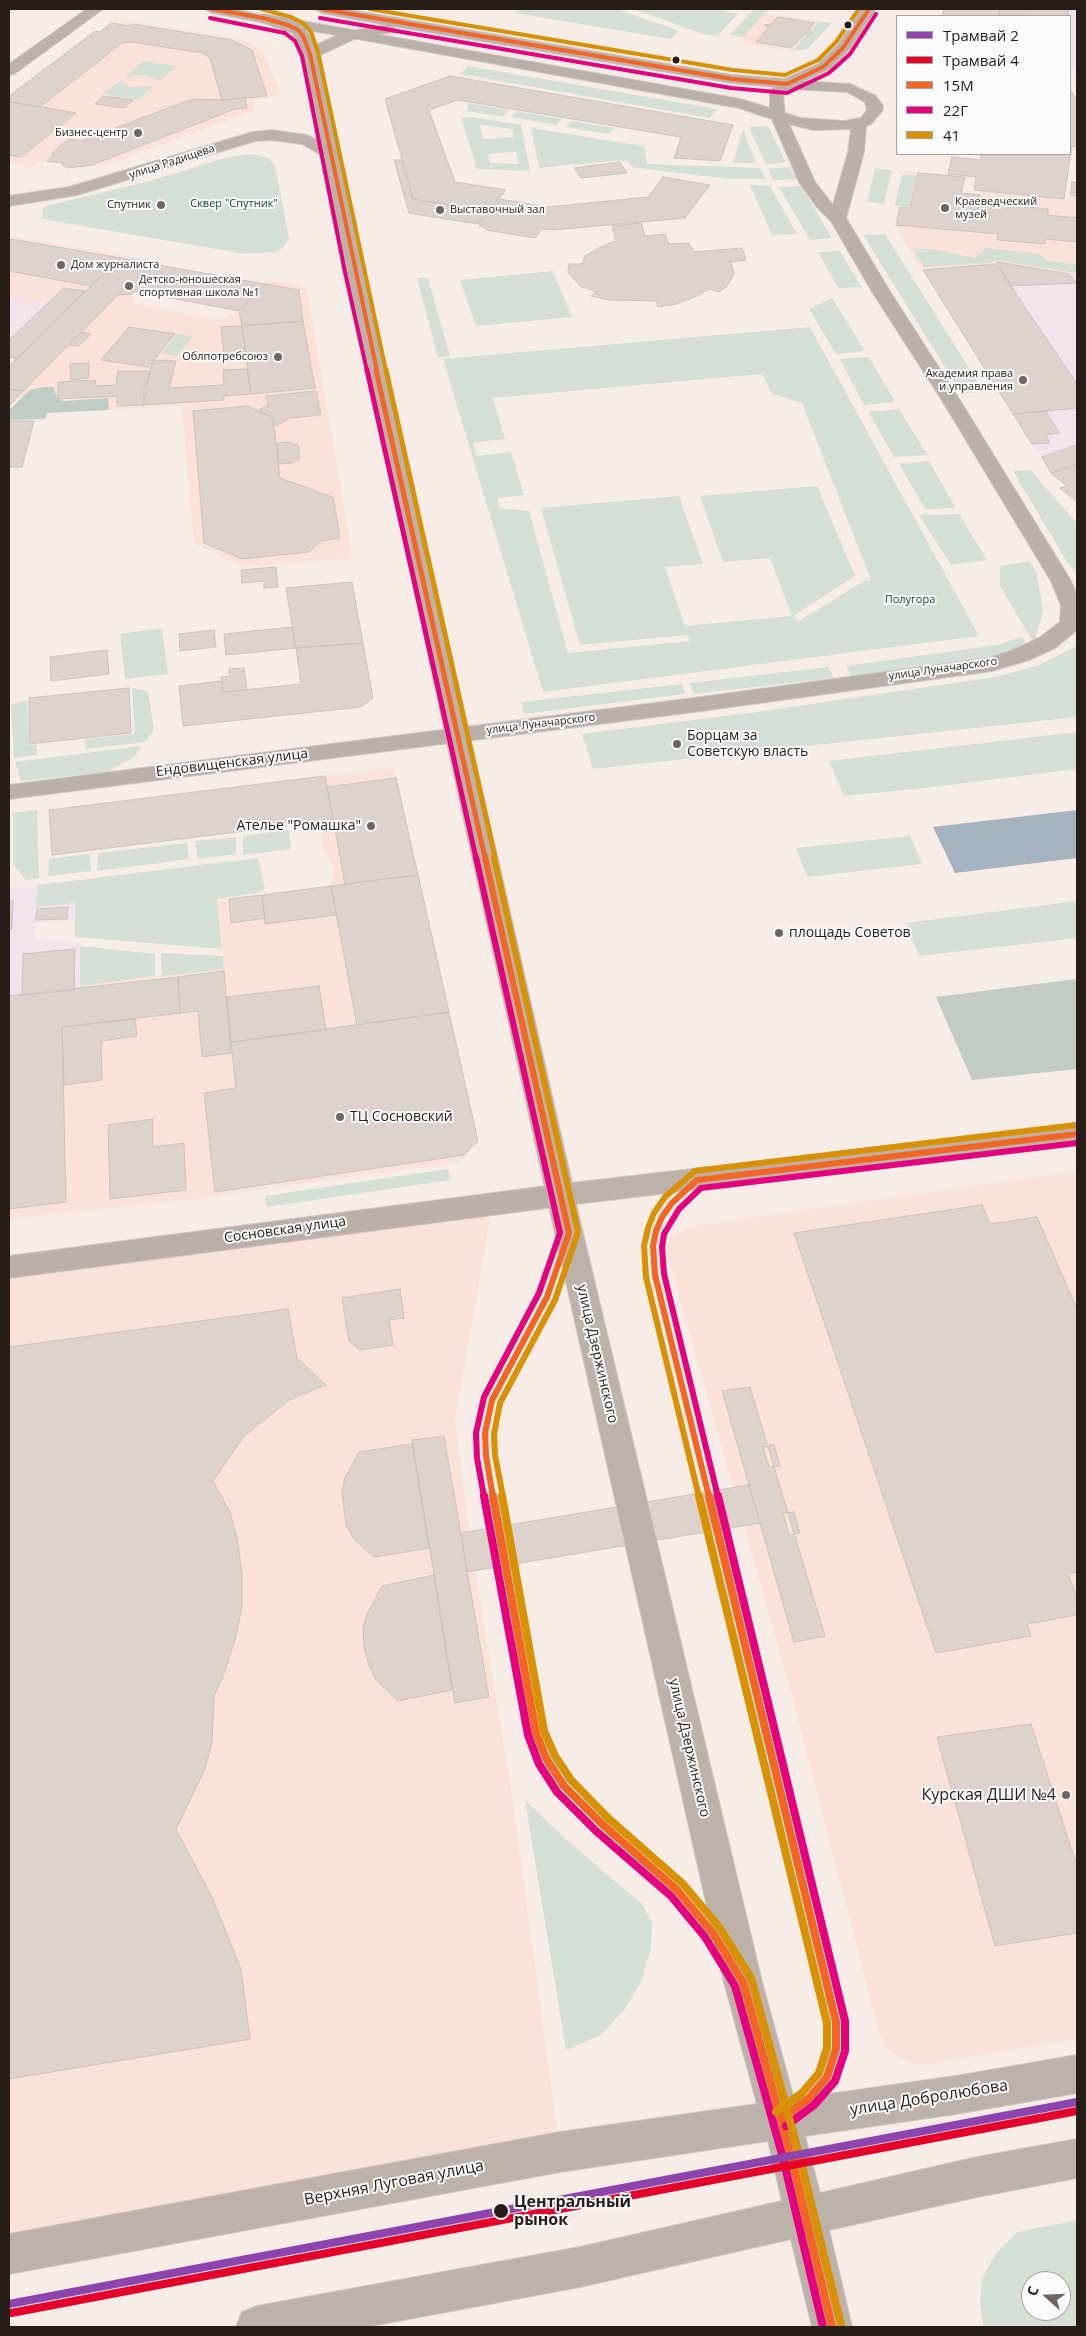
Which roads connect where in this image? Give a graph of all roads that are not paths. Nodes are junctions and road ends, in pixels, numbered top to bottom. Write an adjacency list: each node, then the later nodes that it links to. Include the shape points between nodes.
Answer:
1 (96, 9): 9 (main road)
2 (212, 9): 5 (main road, улица Дзержинского)
3 (322, 9): 6 (main road)
4 (869, 9): 10 (main road, via 846,44 823,67)
5 (263, 18): 7 (street); 8 (main road, улица Дзержинского, via 298,30)
6 (435, 30): 7 (main road, via 384,29); 10 (main road, via 732,79)
7 (350, 35): 8 (main road); 11 (street, via 740,104)
8 (310, 54): 13 (main road, улица Дзержинского)
9 (9, 71)
10 (787, 84): 11 (street, via 777,90); 12 (street, via 838,86 861,92 875,106 866,121)
11 (778, 116): 12 (street, via 822,126); 15 (street, улица Луначарского, via 807,182)
12 (858, 124): 15 (street, via 856,152)
13 (331, 155): 14 (main road, улица Радищева, via 306,140 271,135 253,137 71,192); 17 (main road, улица Дзержинского)
14 (9, 201)
15 (838, 218): 16 (street, улица Луначарского, via 884,298 952,402 1061,581)
16 (1074, 622): 17 (street, улица Луначарского, via 1048,643 1021,656 992,664)
17 (456, 734): 18 (street, Ендовищенская улица); 20 (main road, улица Дзержинского)
18 (9, 792)
19 (1077, 1134): 20 (main road)
20 (562, 1195): 21 (street, Сосновская улица); 23 (main road, улица Дзержинского, via 743,1982)
21 (9, 1267)
22 (1077, 2074): 23 (main road, улица Добролюбова, via 956,2095)
23 (781, 2119): 25 (main road, улица Дзержинского); 26 (main road, Верхняя Луговая улица, via 560,2152)
24 (1077, 2158): 25 (main road)
25 (805, 2216): 27 (main road, via 580,2267); 28 (main road, улица Дзержинского)
26 (9, 2254)
27 (257, 2327)
28 (832, 2327)

